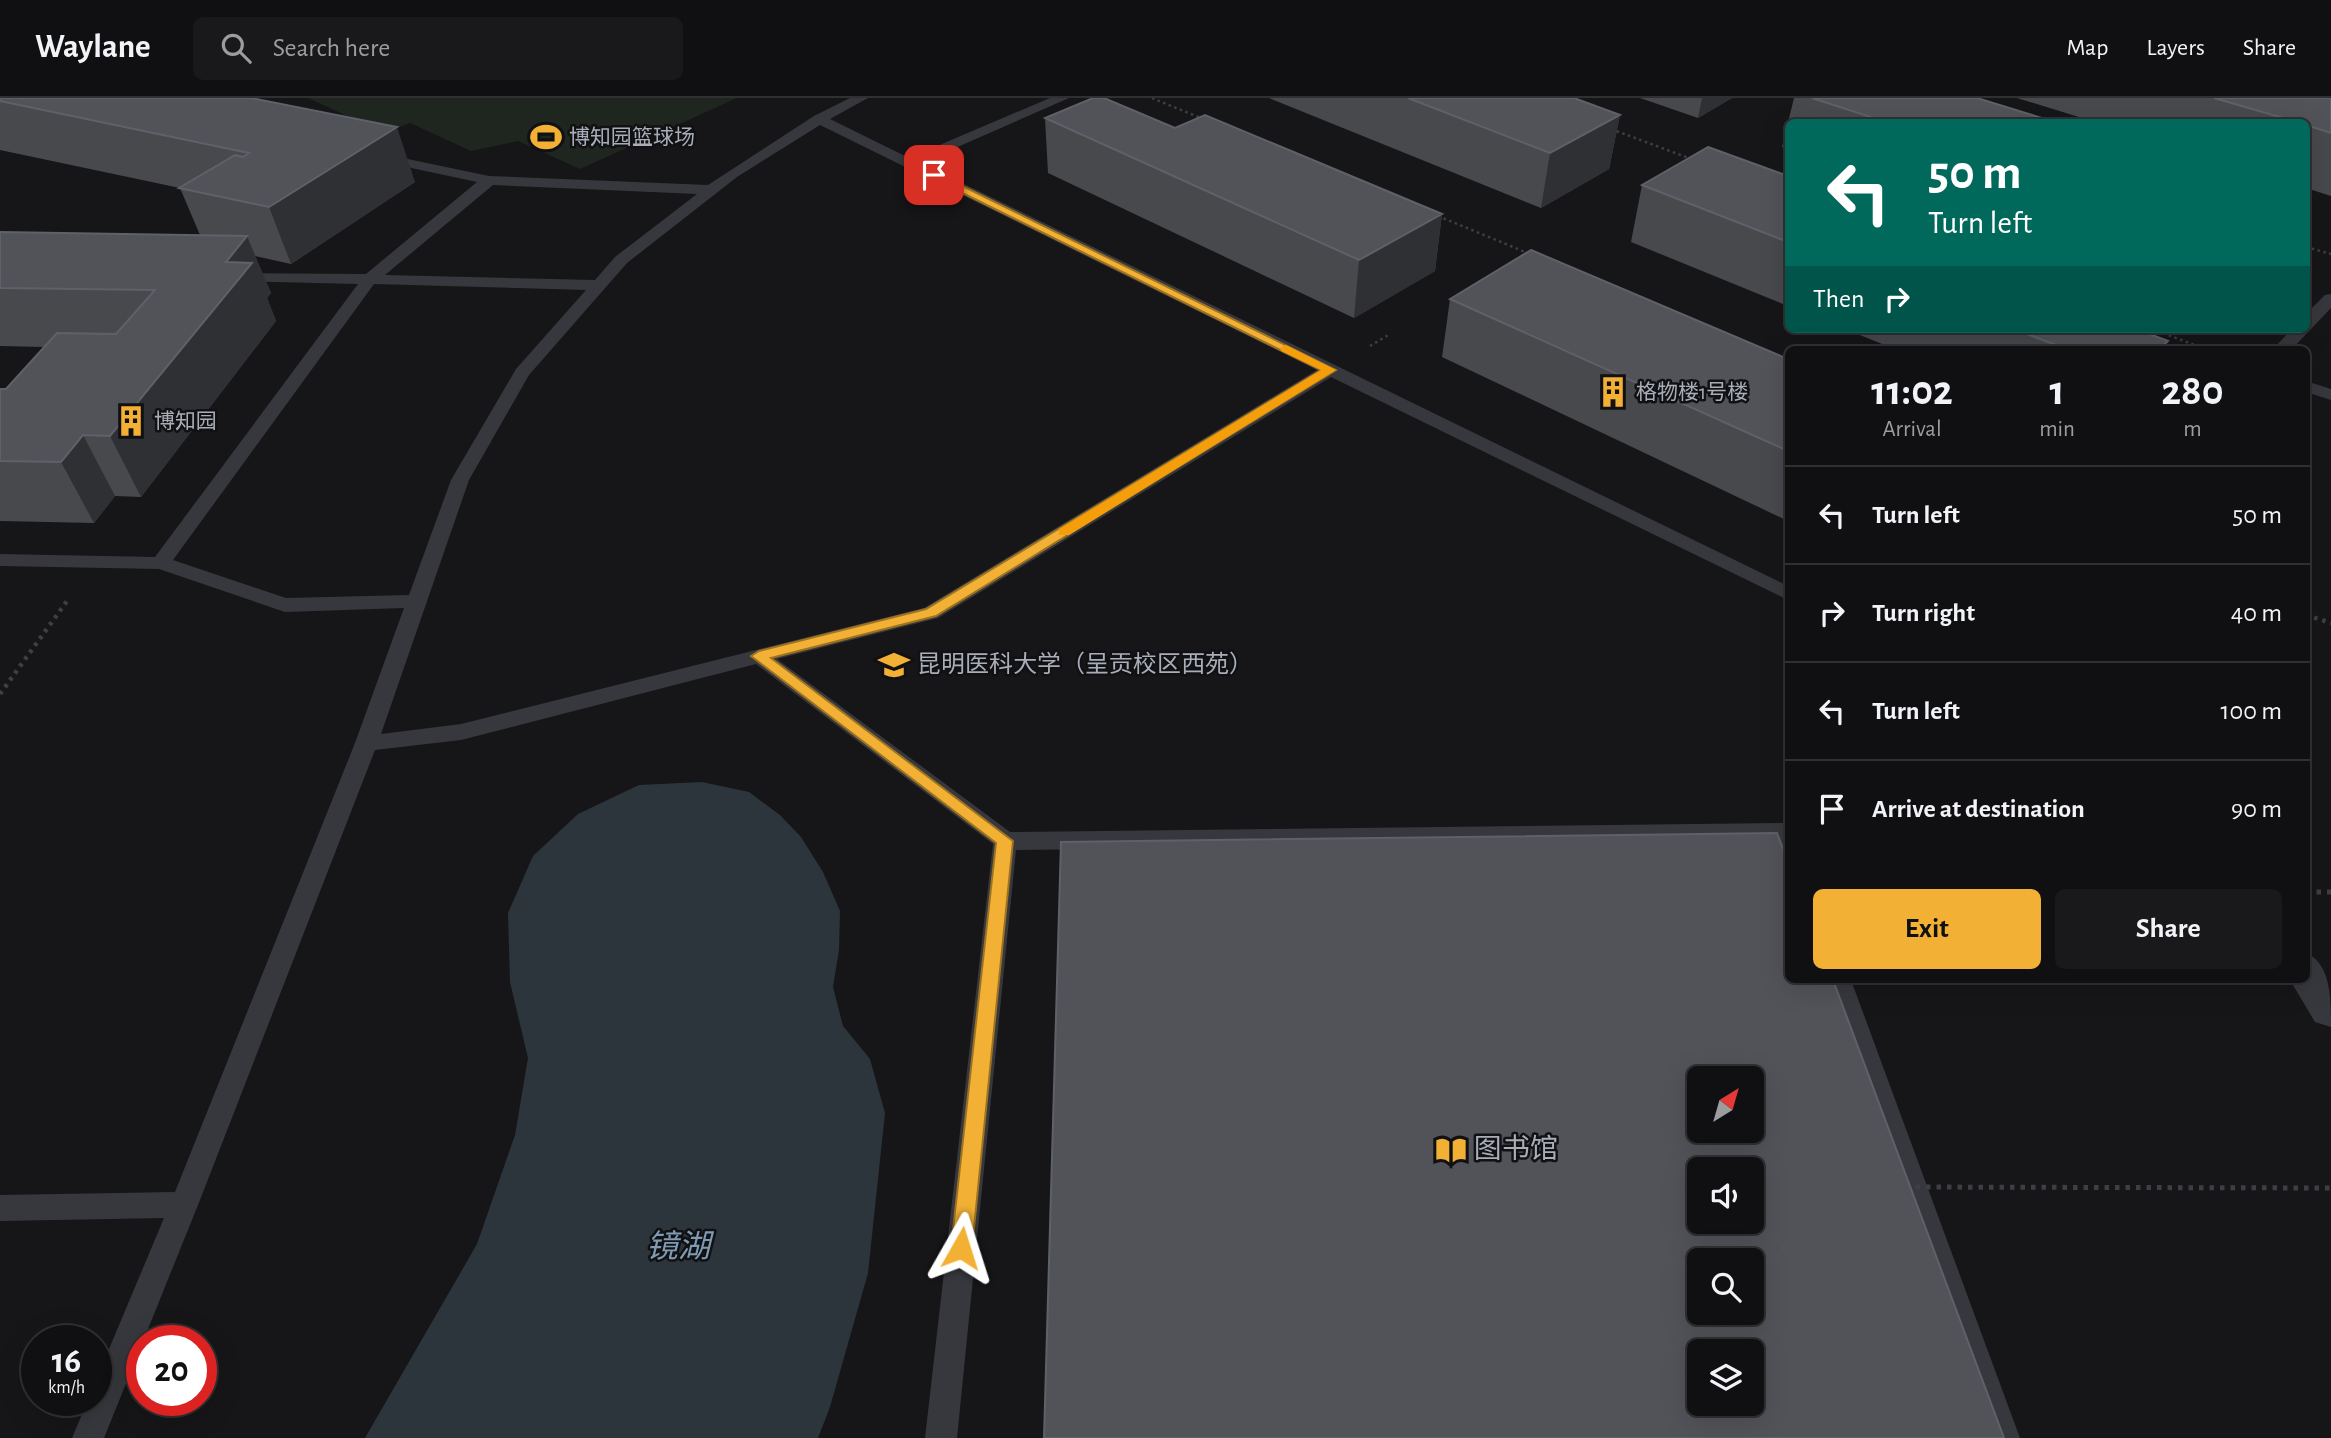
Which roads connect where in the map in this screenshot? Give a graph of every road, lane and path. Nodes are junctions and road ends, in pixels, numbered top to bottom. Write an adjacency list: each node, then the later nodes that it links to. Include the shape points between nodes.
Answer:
1 (861, 98): 4 (lane)
2 (1062, 98): 9 (lane)
3 (1152, 98): 5 (path)
4 (819, 119): 9 (lane); 11 (lane)
5 (1204, 119)
6 (1601, 125): 8 (path)
7 (365, 154): 10 (lane)
8 (1698, 161)
9 (909, 163): 25 (lane)
10 (489, 180): 11 (lane); 17 (lane)
11 (711, 190): 18 (lane, via 621,260)
12 (1436, 215): 15 (path)
13 (2310, 248): 14 (path)
14 (2331, 254)
15 (1538, 258)
16 (219, 276): 17 (lane)
17 (370, 279): 18 (lane); 30 (lane)
18 (600, 285): 32 (lane, via 522,373 460,480)
19 (2331, 299): 20 (lane)
20 (2310, 320)
21 (2163, 333): 23 (path)
22 (2298, 333): 24 (lane)
23 (2197, 346)
24 (2285, 346)
25 (1330, 370): 31 (lane); 35 (lane, via 931,613)
26 (2310, 387): 27 (lane)
27 (2331, 395)
28 (0, 560): 29 (lane)
29 (94, 562): 30 (lane); 36 (path)
30 (161, 563): 32 (lane, via 285,605)
31 (1785, 593)
32 (416, 600): 37 (lane)
33 (2310, 616): 34 (path)
34 (2331, 623)
35 (759, 656): 37 (lane, via 461,732); 39 (lane)
36 (0, 694)
37 (366, 743): 47 (lane)
38 (1785, 835): 39 (lane)
39 (1005, 841): 50 (lane)
40 (2310, 892): 41 (path)
41 (2331, 892)
42 (2310, 976): 44 (street)
43 (1839, 983): 51 (lane)
44 (2331, 1009)
45 (1897, 1187): 46 (path, bridge)
46 (2331, 1188)
47 (184, 1205): 48 (lane); 49 (lane)
48 (0, 1208)
49 (88, 1438)
50 (941, 1438)
51 (2004, 1438)

